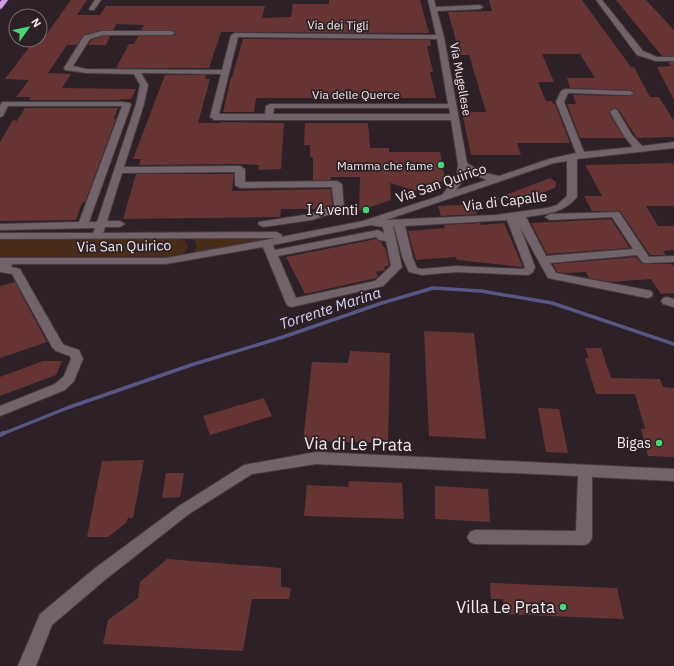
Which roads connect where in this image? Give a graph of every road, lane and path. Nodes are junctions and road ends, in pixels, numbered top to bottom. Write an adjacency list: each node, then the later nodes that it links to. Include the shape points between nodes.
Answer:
1 (5, 0): 5 (highway)
2 (98, 0): 7 (street)
3 (432, 0): 8 (street, Via Mugellese)
4 (599, 0): 12 (street, via 640,53 656,59)
5 (0, 7)
6 (480, 7): 8 (street)
7 (92, 9)
8 (433, 9): 11 (street, Via Mugellese)
9 (171, 33): 13 (street, via 102,32 87,38 68,68)
10 (235, 35): 11 (street, Via dei Tigli); 14 (street, Via delle Querce)
11 (440, 37): 18 (street, Via Mugellese)
12 (674, 58)
13 (136, 72): 14 (street); 17 (street, via 144,85)
14 (226, 72): 21 (street, Via delle Querce, via 214,117)
15 (630, 93): 25 (street, via 565,90 560,102)
16 (0, 95): 17 (street, via 8,98)
17 (141, 100): 27 (street)
18 (453, 106): 21 (street, Via delle Querce, via 270,106); 22 (street, Via Mugellese)
19 (614, 112): 24 (street)
20 (0, 114): 41 (street, via 5,104 127,106)
21 (269, 117): 22 (street, Via delle Querce)
22 (455, 118): 26 (street, Via Mugellese)
23 (674, 145): 24 (street)
24 (638, 148): 25 (street)
25 (576, 155): 30 (street, Via San Quirico, via 536,165); 33 (street, Via di Capalle, via 571,171 572,198 561,207 548,211)
26 (463, 164): 28 (street); 29 (street, Via Mugellese)
27 (118, 170): 35 (street); 37 (street, via 240,169 240,185 337,184 339,208 312,216)
28 (474, 173): 30 (street); 31 (street)
29 (462, 176): 31 (street); 32 (street)
30 (500, 178): 31 (street, Via San Quirico)
31 (480, 185): 32 (street, Via San Quirico)
32 (446, 196): 38 (street, Via San Quirico)
33 (515, 215): 40 (street, Via di Capalle); 40 (street, via 530,267 525,273 456,268 422,272 413,270); 52 (street)
34 (550, 217): 49 (street, via 614,214)
35 (101, 224): 36 (street); 41 (street); 45 (street)
36 (120, 224)
37 (263, 224)
38 (365, 224): 39 (street, Via di Capalle); 43 (street, Via San Quirico)
39 (387, 224): 40 (street, Via di Capalle); 47 (street)
40 (399, 224)
41 (83, 225): 42 (street)
42 (0, 227)
43 (318, 232): 46 (street, Via San Quirico); 48 (street, Via San Quirico)
44 (0, 236): 45 (street, Via San Quirico)
45 (97, 236): 46 (street, Via San Quirico)
46 (181, 236): 50 (street, via 188,239 193,247 192,252)
47 (390, 237): 48 (street, via 382,238 378,233); 48 (street, via 396,267 379,284 292,303)
48 (269, 248): 50 (street, Via San Quirico)
49 (640, 252): 51 (street, via 646,260); 52 (street)
50 (186, 257): 53 (street, Via San Quirico, via 166,261)
51 (674, 259)
52 (543, 260): 54 (street, via 552,276)
53 (3, 266): 55 (street, via 16,271 56,344 75,353 77,359 69,378 60,387)
54 (647, 294)
55 (0, 412)
56 (585, 471): 57 (street, Via di Le Prata); 58 (street, via 584,538); 59 (street, Via di Le Prata, via 316,458 248,469 184,510 100,574 46,620)
57 (674, 475)
58 (475, 537)
59 (28, 666)

